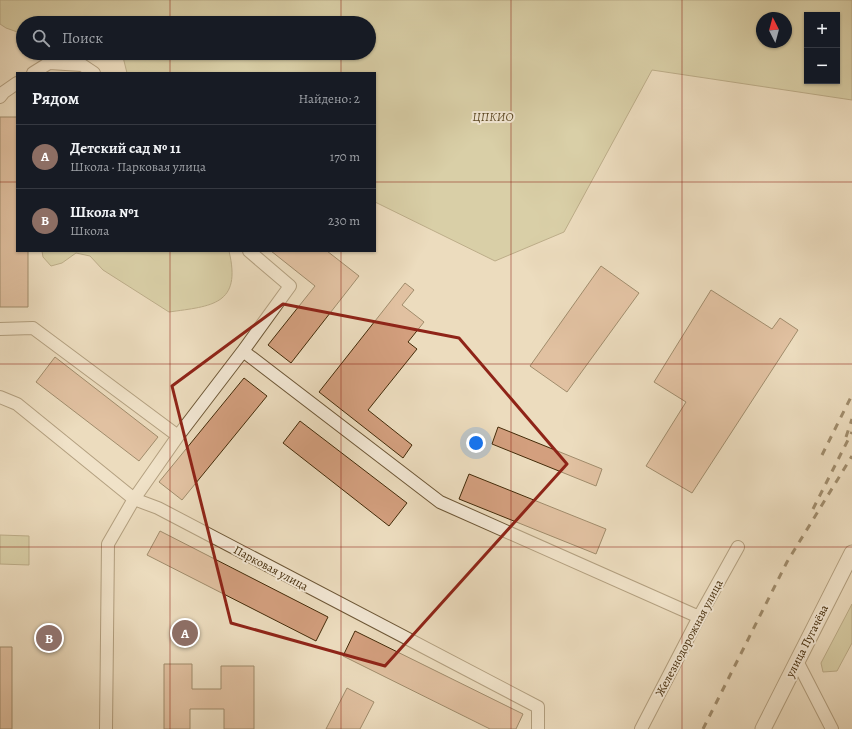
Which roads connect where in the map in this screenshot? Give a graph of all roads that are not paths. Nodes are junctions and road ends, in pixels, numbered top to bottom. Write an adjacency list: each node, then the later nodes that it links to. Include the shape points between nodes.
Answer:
1 (35, 72): 2 (street, via 49,63 82,65)
2 (92, 72)
3 (16, 84): 4 (street)
4 (0, 97)
5 (249, 252): 7 (street, via 290,286)
6 (0, 329): 9 (street, via 32,328)
7 (242, 351): 9 (street); 13 (street, via 440,502)
8 (0, 397): 10 (street, Парковая улица, via 17,404)
9 (178, 436): 10 (street)
10 (134, 499): 15 (street, via 108,544); 16 (street, Парковая улица, via 158,508 538,707)
11 (738, 547): 13 (street, Железнодорожная улица)
12 (852, 553): 14 (street, улица Пугачёва)
13 (699, 617): 17 (street, Железнодорожная улица)
14 (797, 661): 18 (street, улица Пугачёва); 19 (street)
15 (106, 729)
16 (538, 729)
17 (641, 729)
18 (763, 729)
19 (832, 729)

